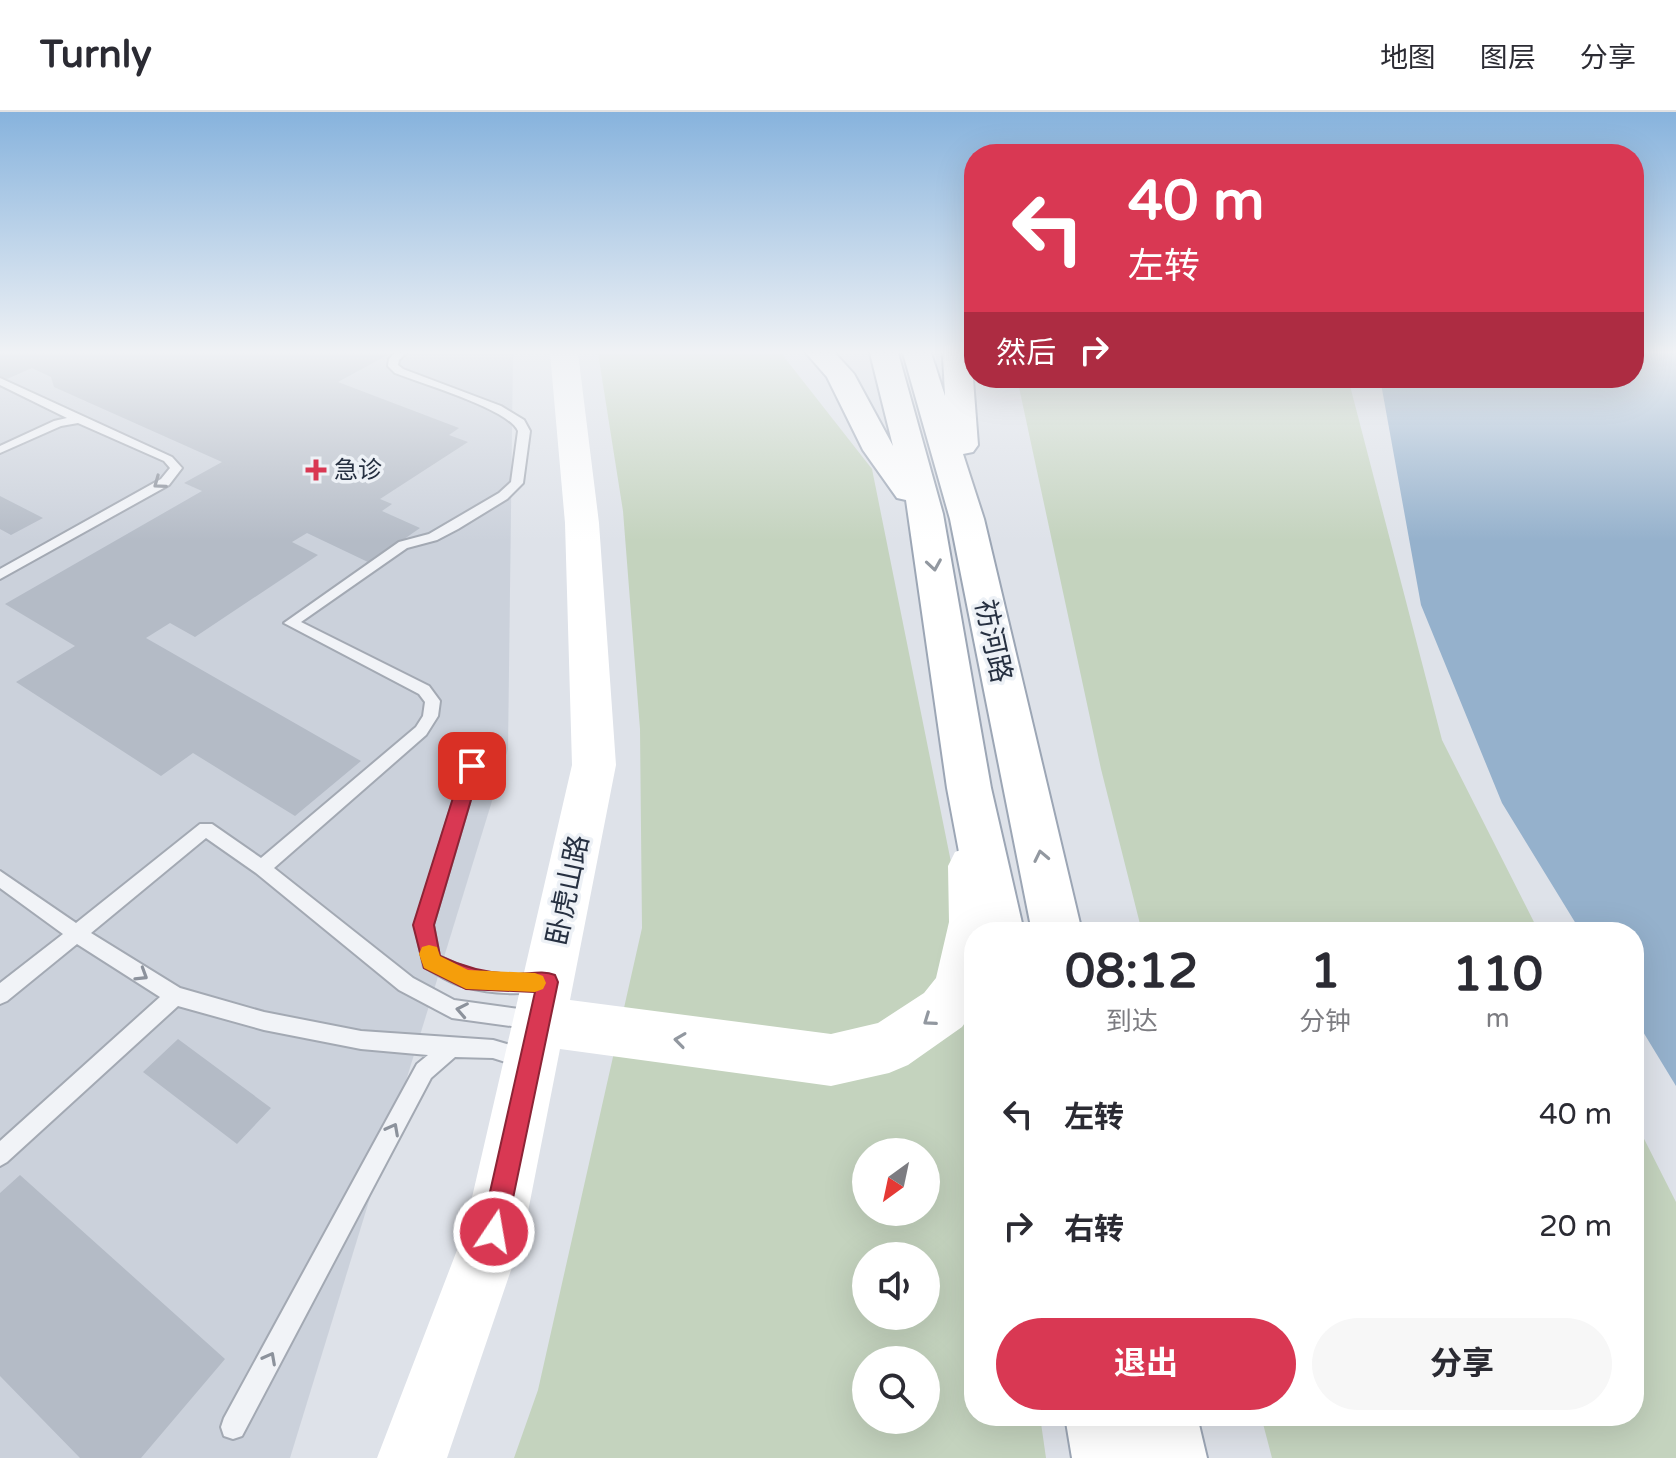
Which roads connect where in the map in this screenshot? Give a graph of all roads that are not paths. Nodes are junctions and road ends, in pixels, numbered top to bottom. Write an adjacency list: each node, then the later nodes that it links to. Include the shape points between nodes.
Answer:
1 (72, 416): 8 (lane)
2 (510, 416): 15 (lane, via 524,431 517,483 454,526 403,545 291,623 424,690 433,701 421,731)
3 (571, 416): 24 (main road, 卧虎山路, via 582,523 594,765)
4 (861, 416): 10 (main road, via 879,450)
5 (900, 416): 10 (main road, 祊河路)
6 (936, 416): 11 (main road, 祊河路)
7 (961, 416): 11 (main road)
8 (79, 419): 9 (lane); 12 (lane, one-way to 12, via 168,459 176,468 165,482)
9 (0, 450)
10 (926, 514): 14 (main road, 祊河路, one-way to 14)
11 (967, 519): 19 (main road, 祊河路, one-way to 11)
12 (0, 575)
13 (472, 766): 24 (lane, via 424,925 431,961 466,979 513,984)
14 (969, 788): 17 (main road, one-way to 17); 18 (main road, 祊河路)
15 (262, 868): 20 (lane, via 206,829); 24 (lane, one-way to 15, via 452,1009 406,984)
16 (0, 878): 20 (lane)
17 (974, 922)
18 (997, 922)
19 (1055, 922)
20 (76, 933): 22 (lane); 23 (lane, one-way to 23)
21 (964, 966): 24 (main road, one-way to 24, via 959,988 943,1010 889,1047 831,1060)
22 (0, 995)
23 (175, 996): 25 (lane, via 347,1037); 26 (lane)
24 (539, 1021): 25 (lane, via 493,1049); 30 (main road, 卧虎山路, via 494,1232)
25 (451, 1047): 29 (lane, one-way to 25, via 424,1071)
26 (0, 1155)
27 (1101, 1426): 31 (main road)
28 (1165, 1426): 32 (main road)
29 (233, 1427)
30 (412, 1458)
31 (1107, 1458)
32 (1172, 1458)

